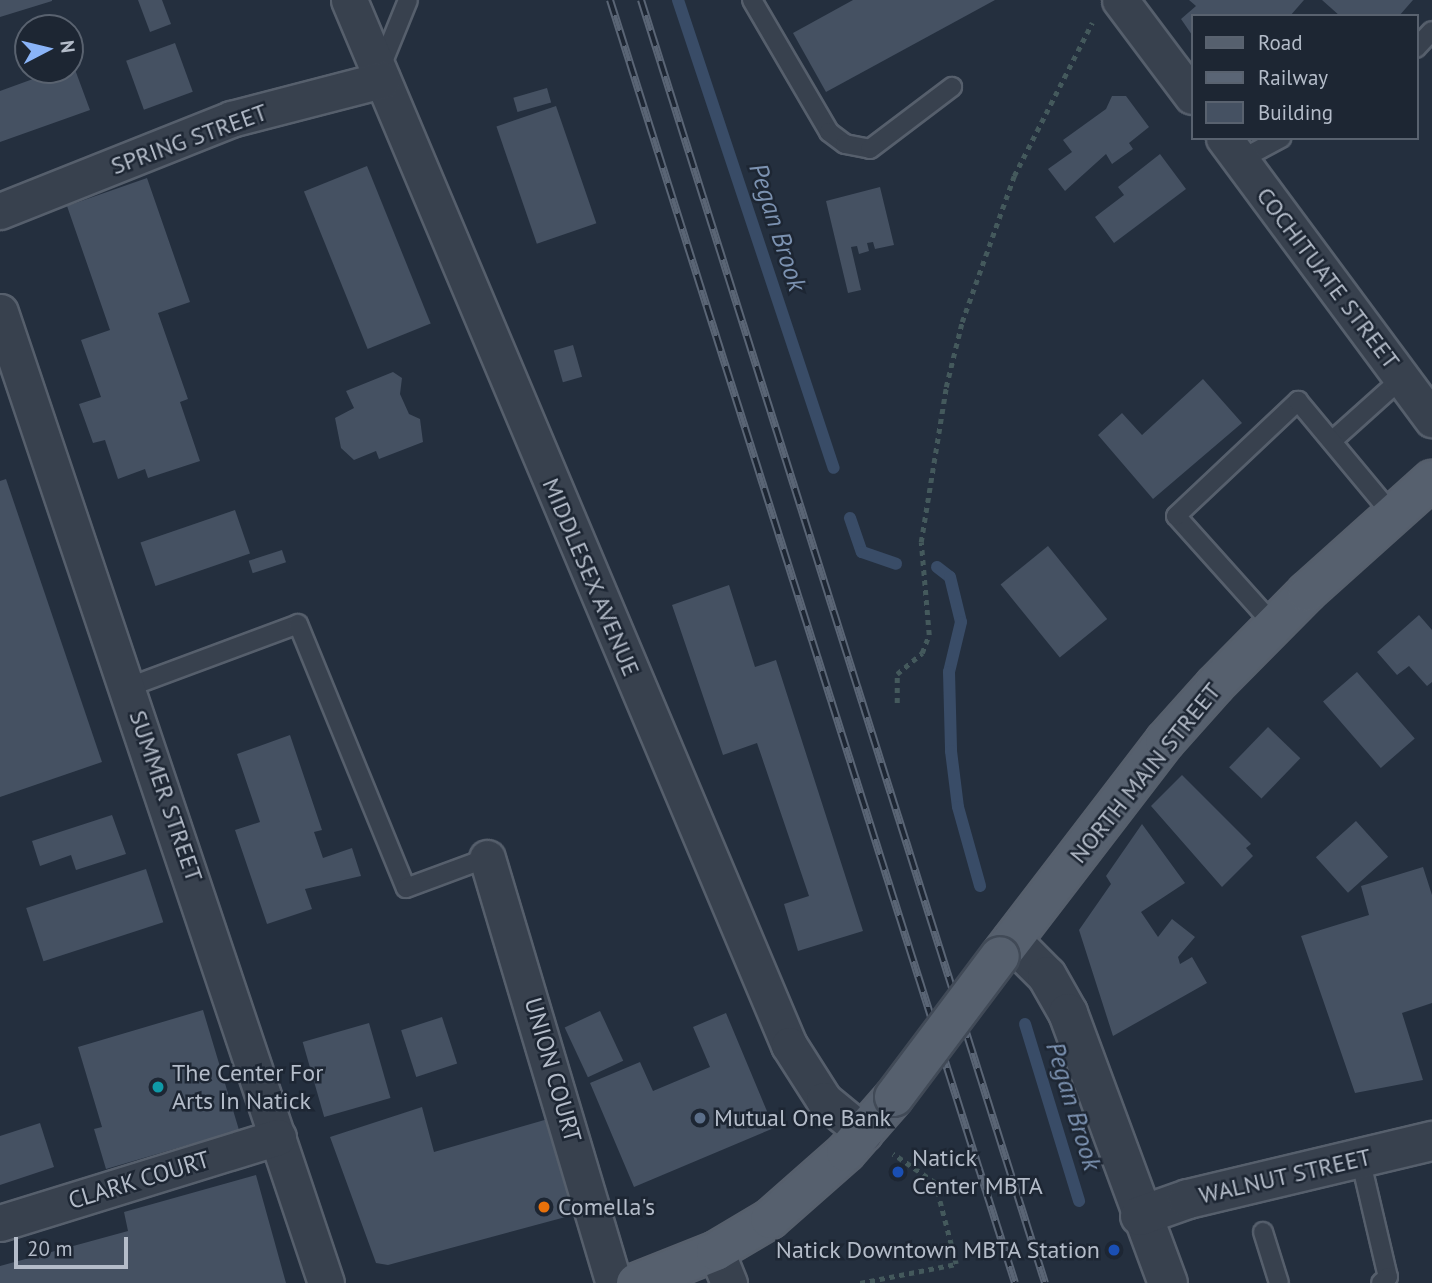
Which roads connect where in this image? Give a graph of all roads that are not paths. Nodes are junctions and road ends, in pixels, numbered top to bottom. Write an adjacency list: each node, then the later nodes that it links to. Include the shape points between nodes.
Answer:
1 (349, 0): 7 (street, MIDDLESEX AVENUE)
2 (408, 0): 7 (lane)
3 (752, 0): 8 (lane, via 829,132 845,144 870,149)
4 (1119, 13): 9 (street)
5 (1432, 31): 6 (lane)
6 (1418, 46)
7 (380, 76): 12 (street, SPRING STREET, via 231,119); 23 (street, MIDDLESEX AVENUE, via 789,1045 824,1100)
8 (952, 88)
9 (1190, 94)
10 (1272, 140): 11 (lane)
11 (1232, 149): 14 (street, COCHITUATE STREET)
12 (0, 211)
13 (0, 312): 20 (street, SUMMER STREET)
14 (1402, 378): 15 (street, COCHITUATE STREET); 16 (lane)
15 (1432, 419)
16 (1333, 440): 18 (lane); 19 (lane, via 1298,401 1176,516)
17 (1432, 480): 18 (main road, NORTH MAIN STREET)
18 (1391, 513): 19 (main road, NORTH MAIN STREET)
19 (1273, 624): 22 (main road, NORTH MAIN STREET, via 1165,741)
20 (129, 687): 21 (lane, via 298,624 406,888); 24 (street, SUMMER STREET)
21 (487, 858): 32 (street, UNION COURT)
22 (1006, 949): 23 (main road, NORTH MAIN STREET, bridge); 27 (street, via 1059,993)
23 (863, 1133): 30 (main road, NORTH MAIN STREET)
24 (278, 1137): 28 (street, CLARK COURT); 31 (street, SUMMER STREET)
25 (1432, 1140): 26 (street, WALNUT STREET)
26 (1360, 1158): 27 (street, WALNUT STREET); 36 (lane, via 1388,1277)
27 (1140, 1216): 34 (street)
28 (0, 1223)
29 (1263, 1232): 35 (lane)
30 (722, 1267): 33 (main road, NORTH MAIN STREET)
31 (326, 1283)
32 (614, 1283)
33 (636, 1283)
34 (1168, 1283)
35 (1279, 1283)
36 (1381, 1283)

